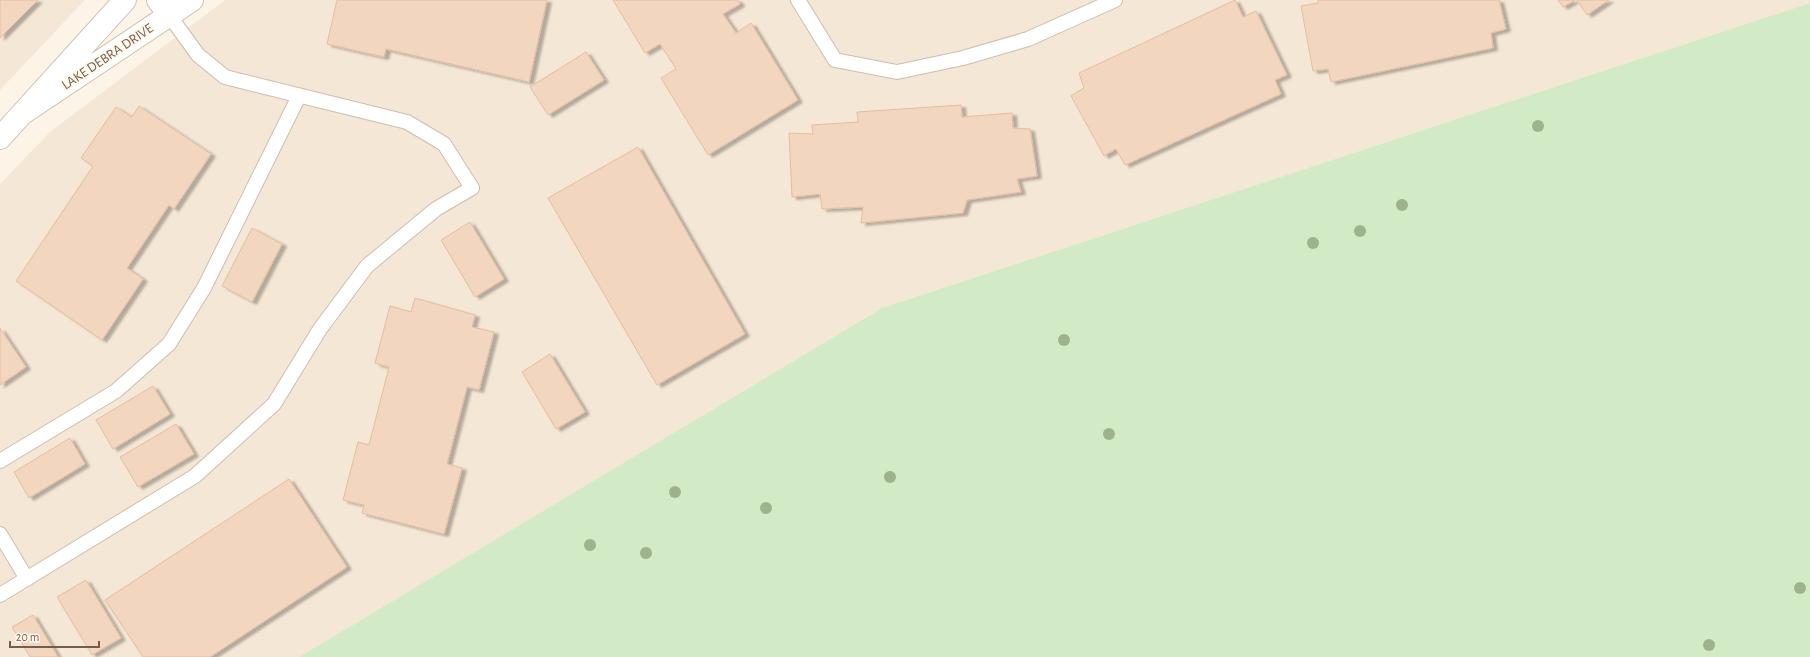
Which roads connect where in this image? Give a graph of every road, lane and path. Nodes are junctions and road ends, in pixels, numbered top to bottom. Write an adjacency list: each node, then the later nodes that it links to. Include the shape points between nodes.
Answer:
1 (126, 0): 7 (street, LAKE DEBRA DRIVE)
2 (192, 0): 5 (street, LAKE DEBRA DRIVE)
3 (798, 0): 4 (lane, via 835,60 897,72 963,58 1028,39)
4 (1115, 0)
5 (164, 7): 6 (lane, via 198,55 225,77); 7 (street, LAKE DEBRA DRIVE)
6 (299, 96): 9 (lane, via 204,288 169,344 116,391); 11 (lane, via 407,122 444,144 472,188 436,209 367,266 320,329 274,404 195,476)
7 (23, 113): 8 (street, LAKE DEBRA DRIVE)
8 (0, 138)
9 (0, 461)
10 (0, 534): 11 (lane)
11 (26, 579): 12 (lane)
12 (0, 595)

